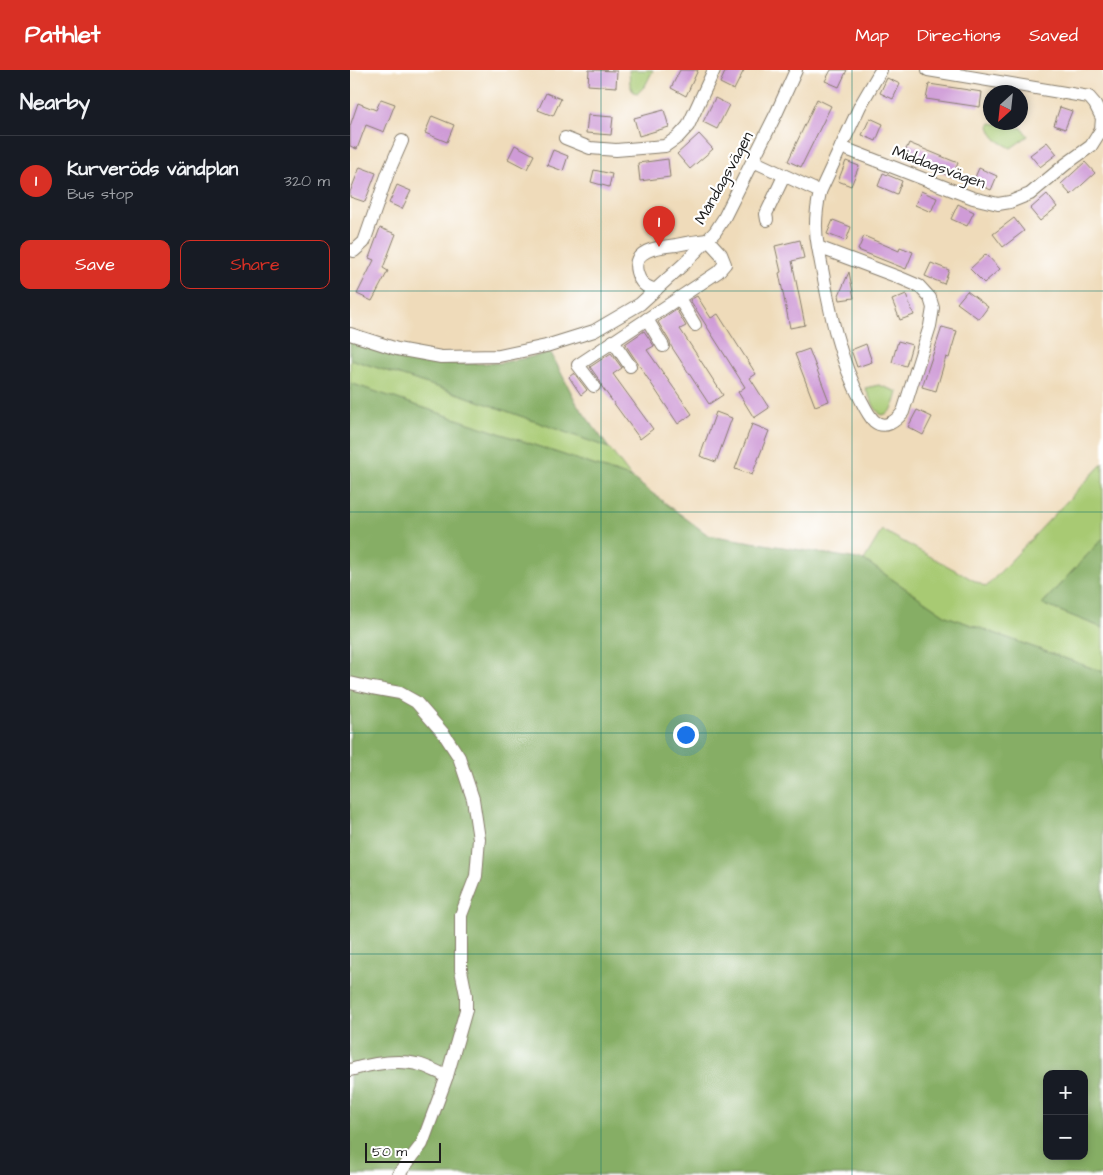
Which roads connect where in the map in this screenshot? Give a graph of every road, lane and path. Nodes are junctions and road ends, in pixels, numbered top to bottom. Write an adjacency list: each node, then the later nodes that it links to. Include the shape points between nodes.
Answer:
1 (714, 70): 5 (street, via 688,126 665,146 616,150 590,148)
2 (796, 70): 8 (street, Måndagsvägen)
3 (881, 70): 7 (street)
4 (928, 70): 7 (street, Middagsvägen, via 1088,97 1102,118 1101,130 1091,146 1030,194 998,204 973,198)
5 (565, 138)
6 (402, 141): 14 (street, via 364,242 354,251)
7 (841, 147): 10 (street)
8 (753, 161): 9 (street); 12 (street, Måndagsvägen, via 724,218)
9 (784, 176): 10 (street); 11 (street, via 766,214)
10 (820, 192): 13 (street, via 815,235)
11 (767, 220)
12 (708, 240): 15 (street, Måndagsvägen); 15 (street, via 647,250 636,266 639,279 646,288); 16 (street, via 721,254 724,264 718,272)
13 (818, 247): 13 (street, via 919,286 930,298 933,308 930,326 903,412 890,424 875,422 854,388 834,326)
14 (350, 250)
15 (656, 290): 19 (street, Måndagsvägen, via 640,304 594,331 499,356 441,357 397,349)
16 (679, 298): 17 (street); 18 (street)
17 (647, 319): 20 (street); 21 (street)
18 (695, 324)
19 (350, 334)
20 (614, 341): 22 (street); 23 (street, via 578,365)
21 (663, 346)
22 (630, 366)
23 (594, 386)
24 (350, 683): 26 (street, via 400,693 416,702 459,756 473,799 480,839 476,876 461,915 461,970 466,1010)
25 (350, 1070): 26 (street, via 391,1062 417,1064)
26 (447, 1076): 27 (street, via 422,1144)
27 (398, 1175)

